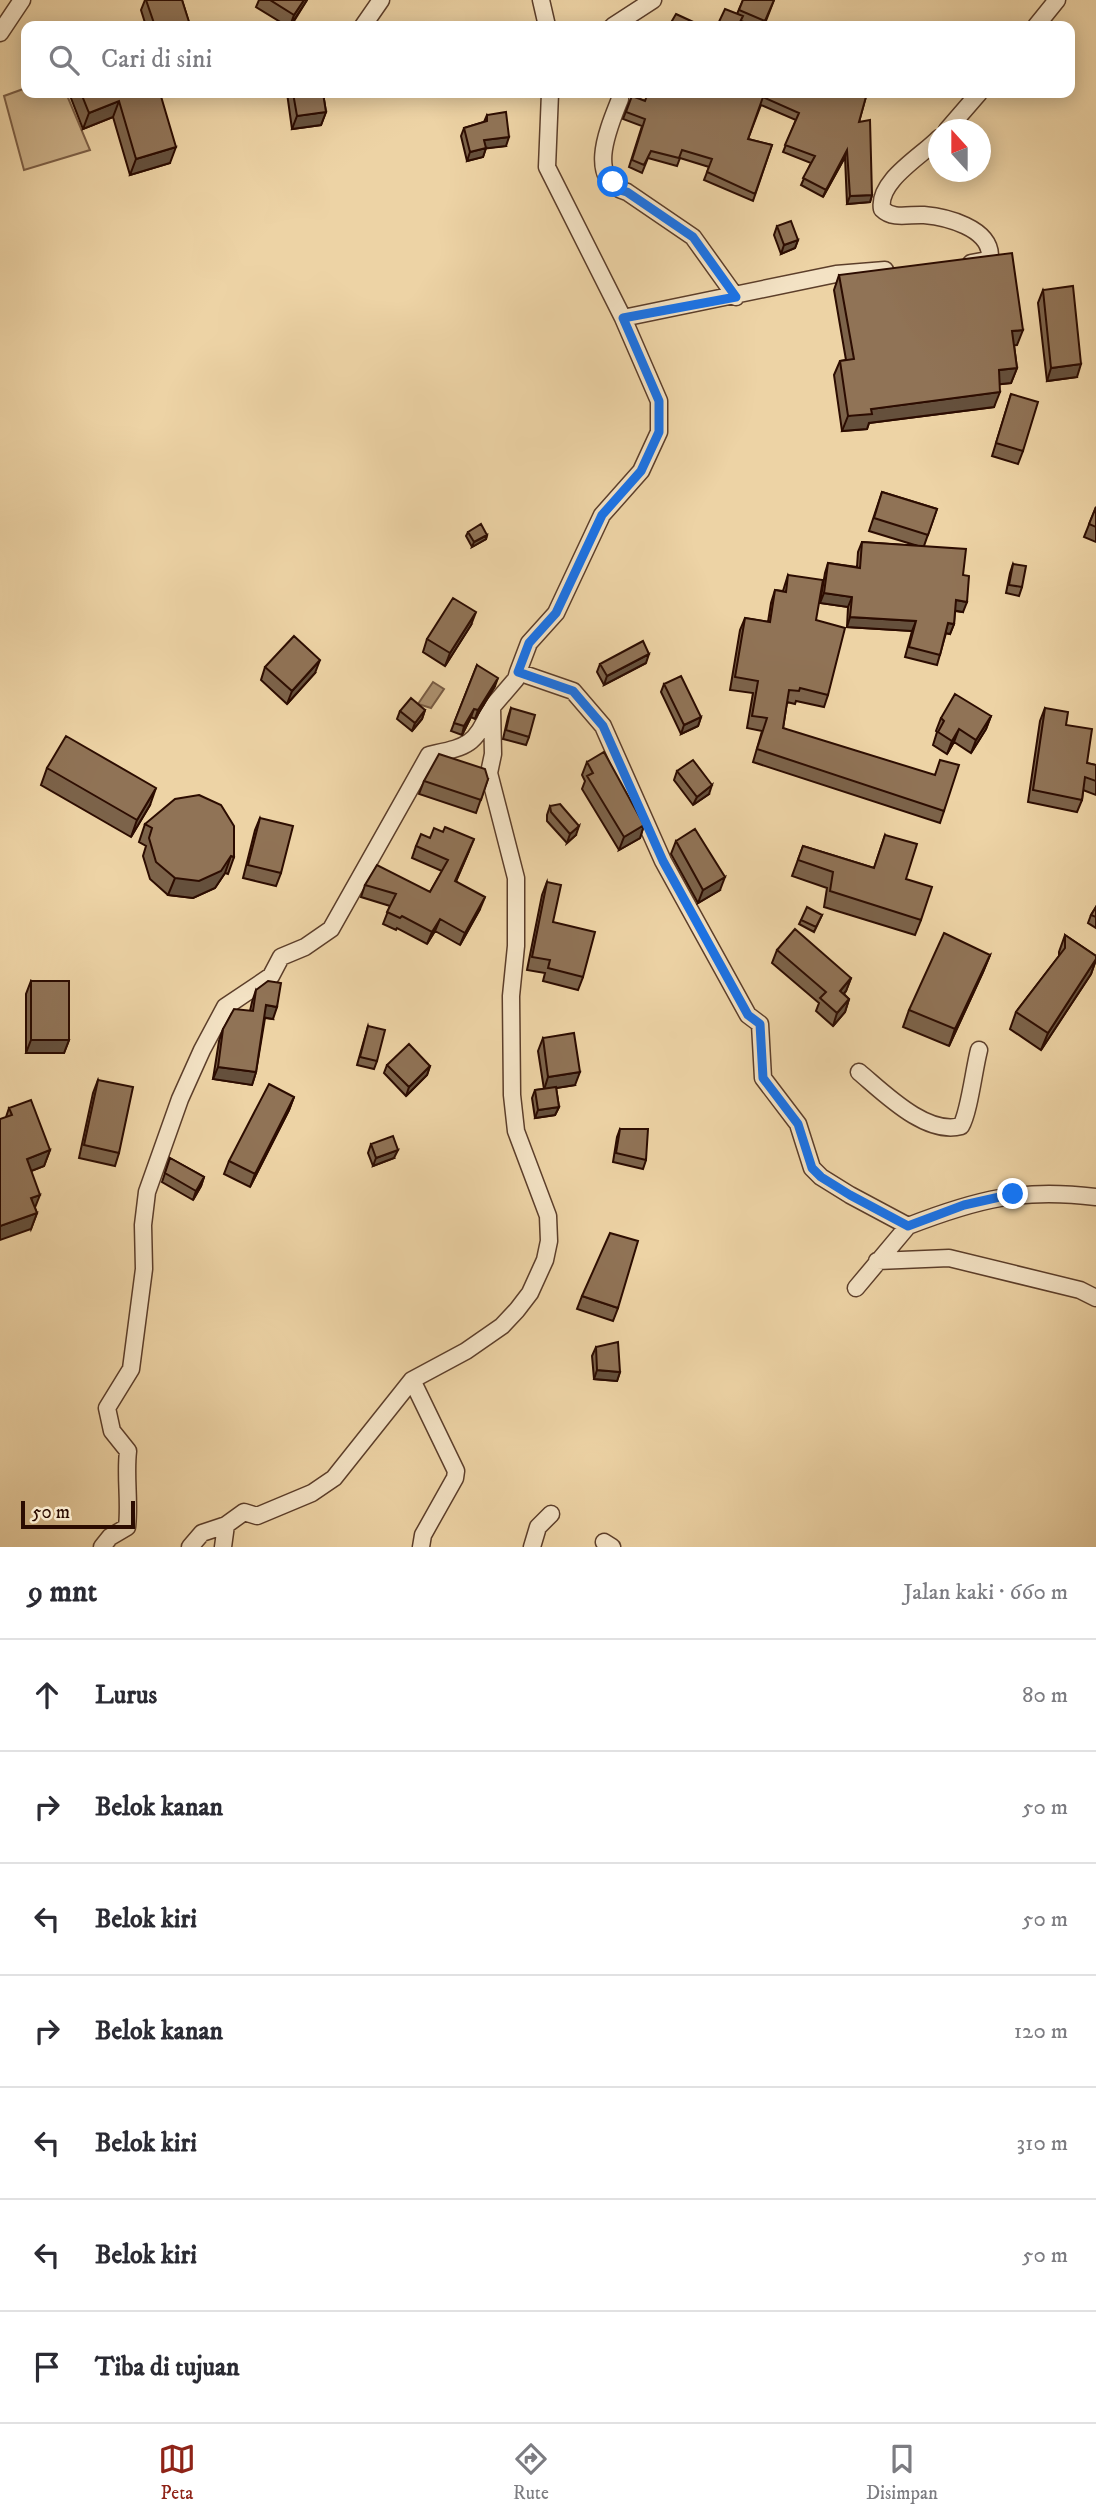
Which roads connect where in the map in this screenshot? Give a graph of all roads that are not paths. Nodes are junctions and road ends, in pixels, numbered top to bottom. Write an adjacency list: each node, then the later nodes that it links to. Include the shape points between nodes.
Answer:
1 (22, 0): 10 (street)
2 (382, 0): 6 (street)
3 (541, 0): 7 (street)
4 (653, 0): 8 (street)
5 (1057, 0): 9 (street)
6 (367, 21)
7 (546, 21)
8 (621, 21)
9 (1040, 21)
10 (0, 33)
11 (550, 98): 19 (street, via 547,167)
12 (975, 98): 14 (street)
13 (620, 99): 18 (street, via 603,152 608,177 616,189 693,237)
14 (957, 119)
15 (928, 148): 16 (street, via 894,180 881,202 882,209 892,215 939,217 984,237 990,251 987,260)
16 (952, 265)
17 (900, 269): 18 (street, via 836,274)
18 (736, 297): 19 (street)
19 (623, 318): 20 (street, via 659,401 659,432 641,471 602,515 556,613 529,643)
20 (518, 672): 21 (street); 25 (street, via 573,691 603,726 663,861 748,1015 760,1024 763,1078 798,1124 812,1168)
21 (492, 707): 29 (street, via 489,772 516,878 510,1008 514,1114 521,1148 548,1216 549,1241 533,1287 502,1326); 32 (street, via 480,736 467,745 429,755 331,929 281,957 271,976 225,1007 202,1050 147,1192 142,1297 131,1369 107,1408 112,1431 128,1451 130,1504 127,1527)
22 (979, 1051): 23 (street, via 966,1118 953,1128 907,1111)
23 (859, 1072)
24 (1096, 1197): 25 (street, via 1013,1194 964,1205)
25 (908, 1226): 26 (street)
26 (877, 1261): 27 (street); 28 (street, via 949,1258 1080,1290)
27 (856, 1288)
28 (1096, 1298)
29 (412, 1380): 31 (street, via 334,1478 312,1493 257,1516 244,1512); 35 (street, via 456,1471)
30 (551, 1514): 36 (street, via 538,1527)
31 (226, 1525): 33 (street, via 202,1533); 34 (street)
32 (102, 1547)
33 (190, 1547)
34 (223, 1547)
35 (421, 1547)
36 (532, 1547)

